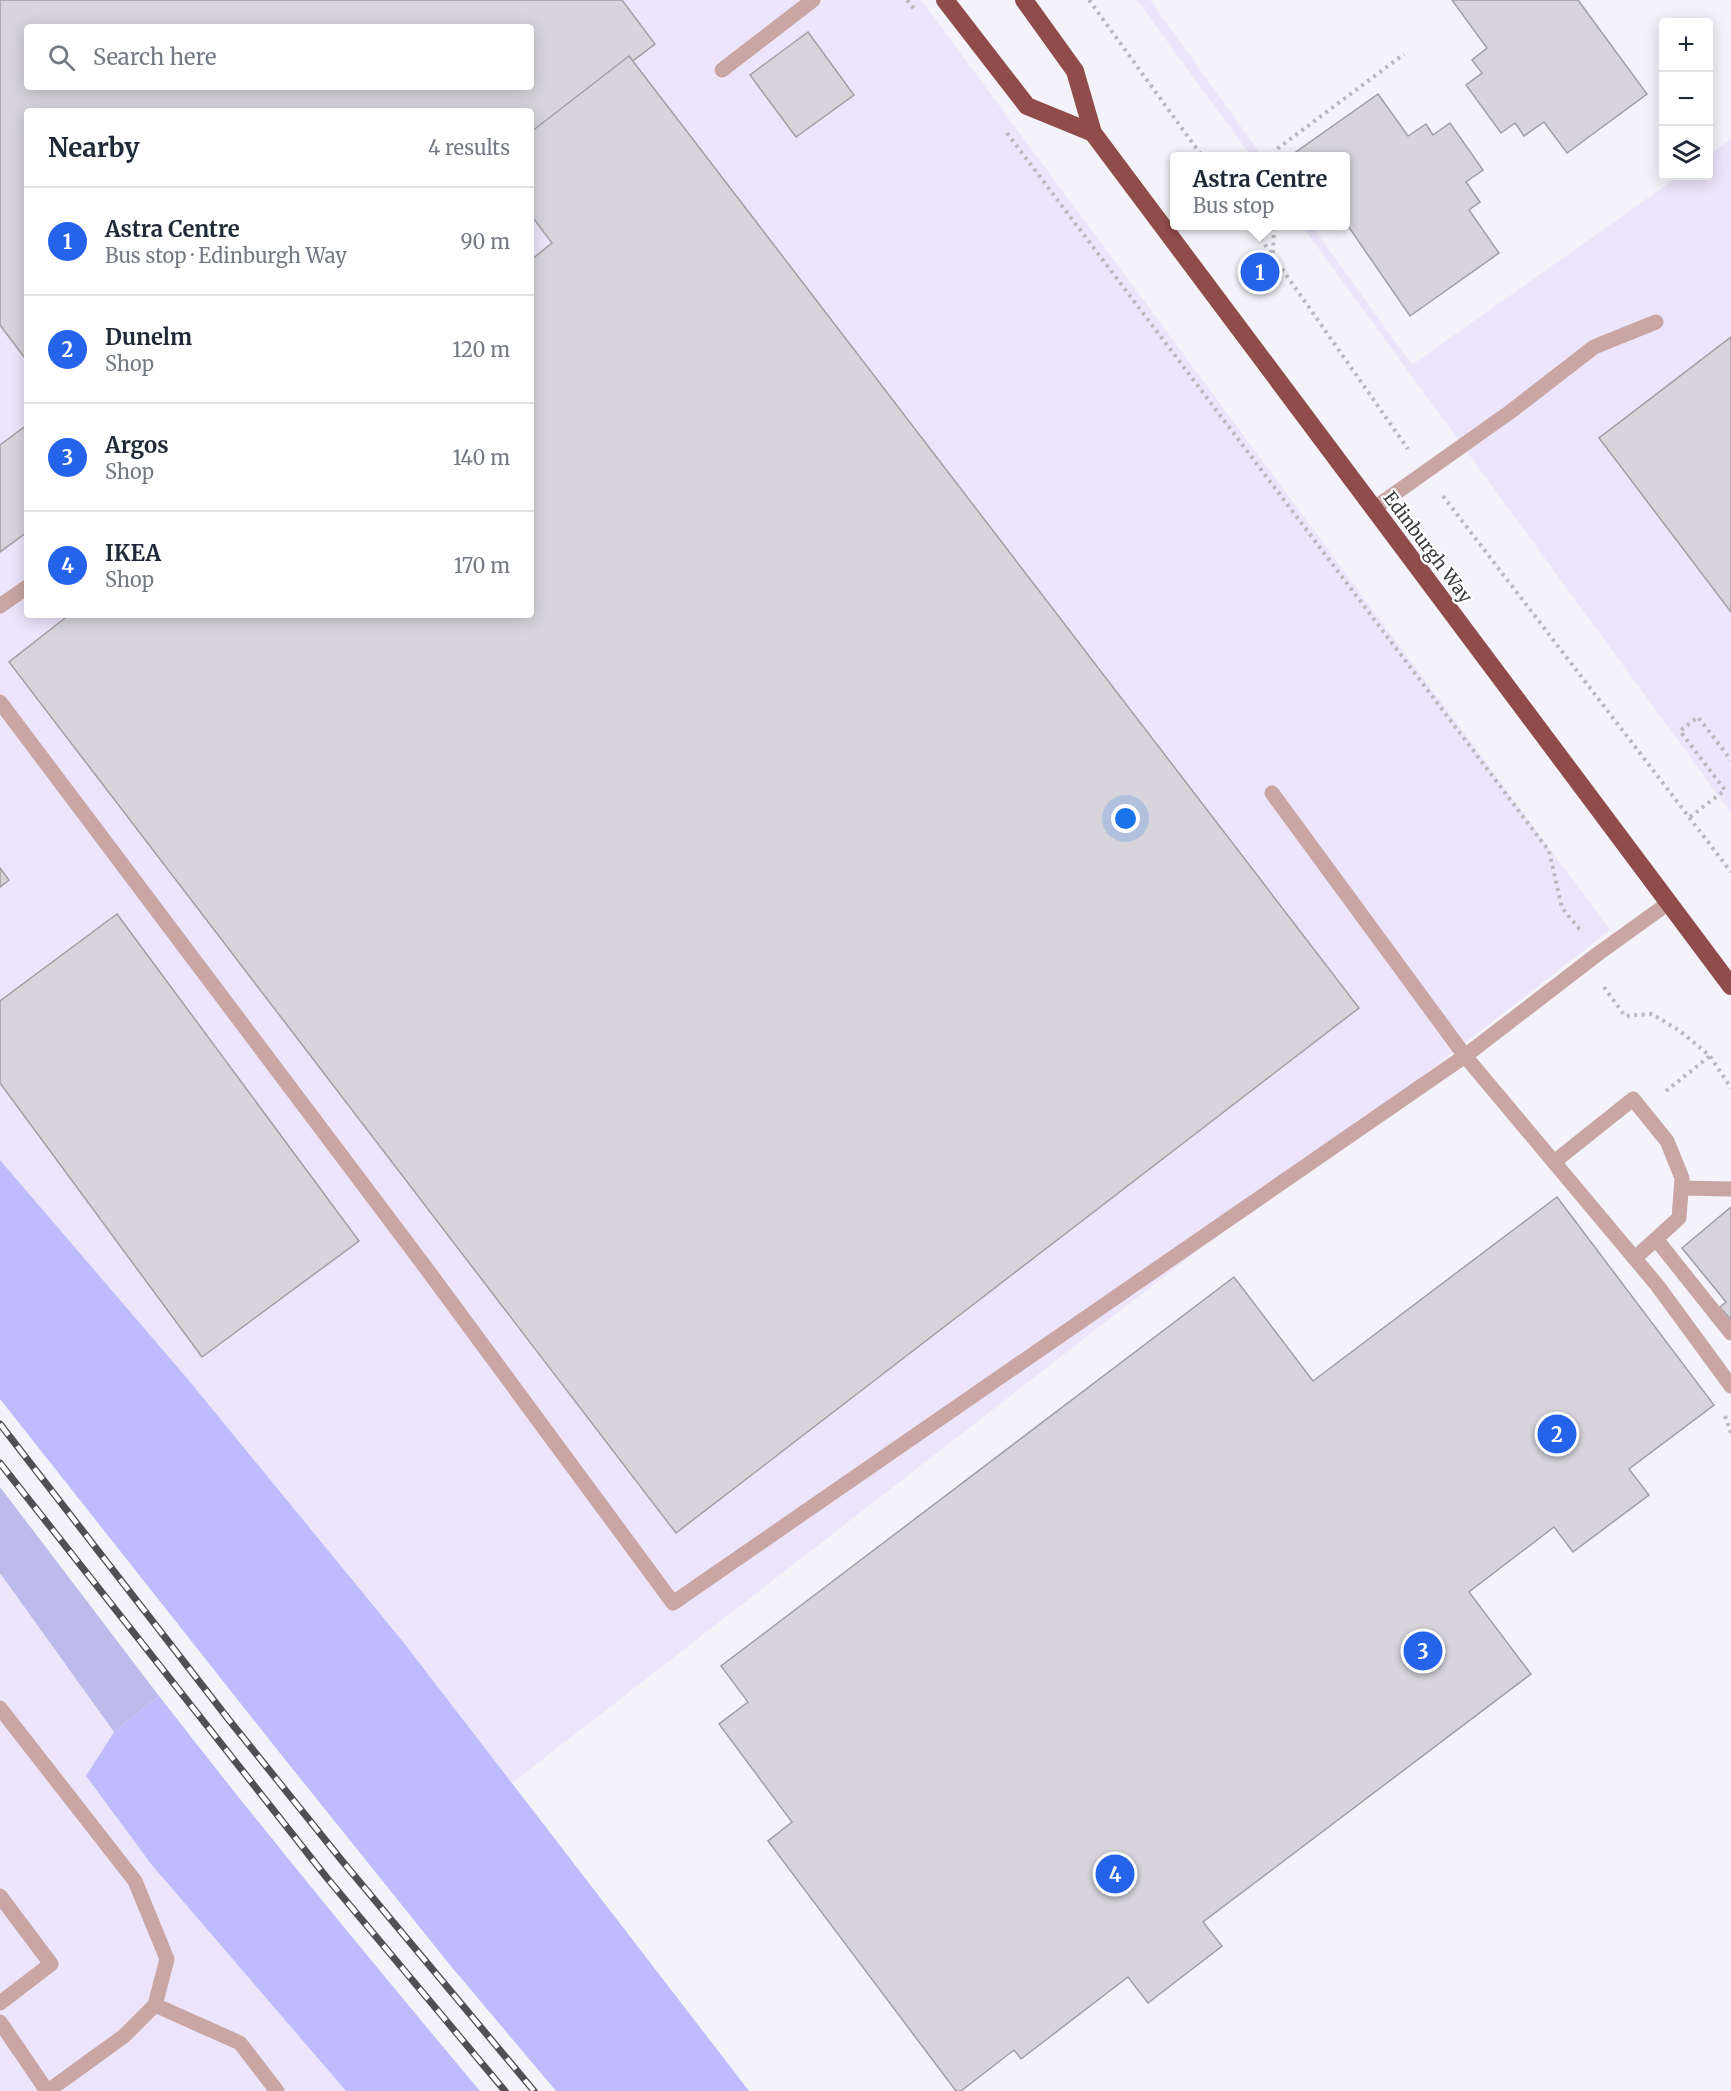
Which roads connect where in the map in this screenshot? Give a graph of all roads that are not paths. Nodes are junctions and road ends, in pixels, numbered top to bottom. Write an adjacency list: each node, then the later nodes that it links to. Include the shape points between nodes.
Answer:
1 (945, 0): 5 (highway, via 1027,106)
2 (1024, 0): 5 (highway, Edinburgh Way, via 1075,71)
3 (809, 1): 4 (street)
4 (722, 70)
5 (1093, 133): 7 (highway, Edinburgh Way)
6 (1656, 322): 7 (street, via 1594,346)
7 (1373, 509): 12 (highway, Edinburgh Way)
8 (24, 588): 9 (street)
9 (0, 606)
10 (0, 702): 14 (street, via 673,1603)
11 (1272, 793): 14 (street)
12 (1670, 902): 13 (highway, Edinburgh Way); 14 (street)
13 (1731, 986)
14 (1465, 1056): 15 (street)
15 (1554, 1162): 16 (street, via 1633,1099 1667,1141 1682,1178); 19 (street)
16 (1682, 1188): 17 (street); 18 (street, via 1679,1218)
17 (1731, 1189)
18 (1656, 1239): 19 (street); 20 (street)
19 (1635, 1258): 21 (street)
20 (1731, 1333)
21 (1731, 1386)
22 (0, 1708): 25 (street, via 135,1881 167,1959)
23 (0, 1896): 24 (street, via 51,1964)
24 (0, 2003)
25 (155, 2005): 27 (street, via 124,2036); 28 (street, via 240,2043)
26 (0, 2022): 27 (street)
27 (48, 2091)
28 (277, 2091)

